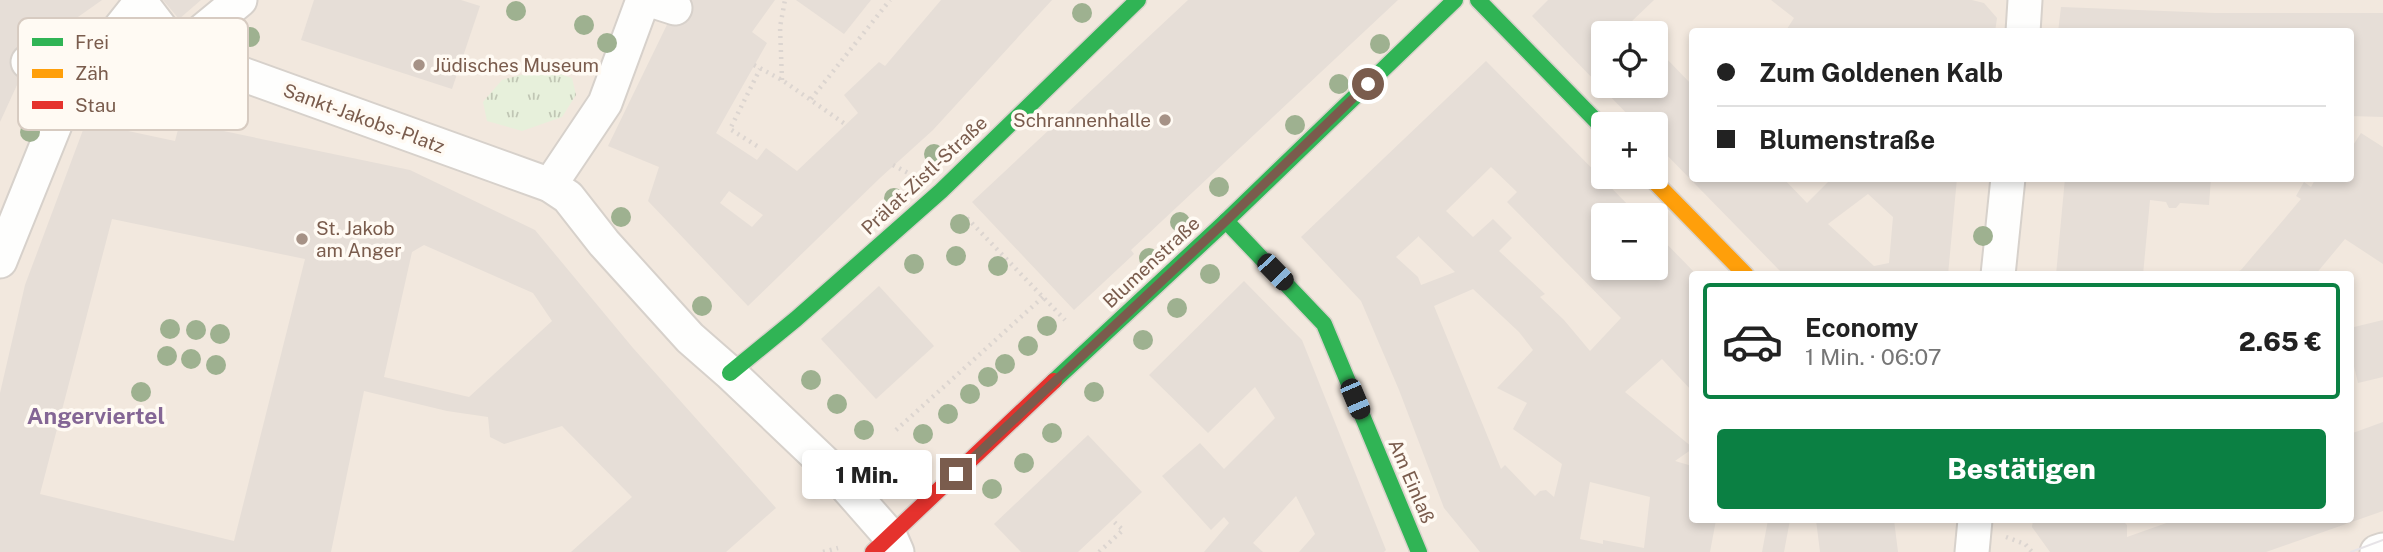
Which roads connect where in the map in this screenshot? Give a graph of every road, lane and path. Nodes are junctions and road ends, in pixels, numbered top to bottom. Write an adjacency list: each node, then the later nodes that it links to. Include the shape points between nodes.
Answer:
1 (240, 0): 12 (street)
2 (643, 0): 25 (street, via 605,103)
3 (785, 0): 17 (path, via 780,27)
4 (890, 0): 18 (path)
5 (1138, 0): 26 (street, Prälat-Zistl-Straße)
6 (1455, 0): 27 (street, Blumenstraße)
7 (1478, 0): 19 (street)
8 (2025, 0): 13 (street)
9 (139, 2): 10 (street); 11 (street)
10 (127, 18)
11 (152, 18)
12 (218, 18)
13 (2022, 28)
14 (754, 65): 15 (path)
15 (760, 69): 17 (path); 22 (path, via 730,129)
16 (248, 77): 25 (street, Sankt-Jakobs-Platz)
17 (782, 80): 18 (path)
18 (811, 99): 20 (path)
19 (1591, 116)
20 (845, 124)
21 (55, 130): 28 (street)
22 (757, 146)
23 (2008, 182): 30 (street)
24 (1662, 189): 29 (street)
25 (559, 191): 33 (street, via 690,338)
26 (941, 191): 31 (path); 33 (street, Prälat-Zistl-Straße)
27 (1226, 221): 32 (street, Blumenstraße); 42 (street, Am Einlaß, via 1324,324)
28 (0, 261)
29 (1742, 271)
30 (1998, 271)
31 (1043, 297): 32 (path); 34 (path)
32 (1091, 346): 38 (street, Blumenstraße)
33 (730, 373): 38 (street, via 832,470)
34 (897, 430)
35 (1112, 520): 41 (path, via 1123,530)
36 (1975, 523): 43 (street)
37 (2025, 544): 44 (path)
38 (887, 547): 40 (street)
39 (2383, 550): 45 (street)
40 (925, 552)
41 (1099, 552)
42 (1419, 552)
43 (1972, 552)
44 (2032, 552)
45 (2376, 552)

